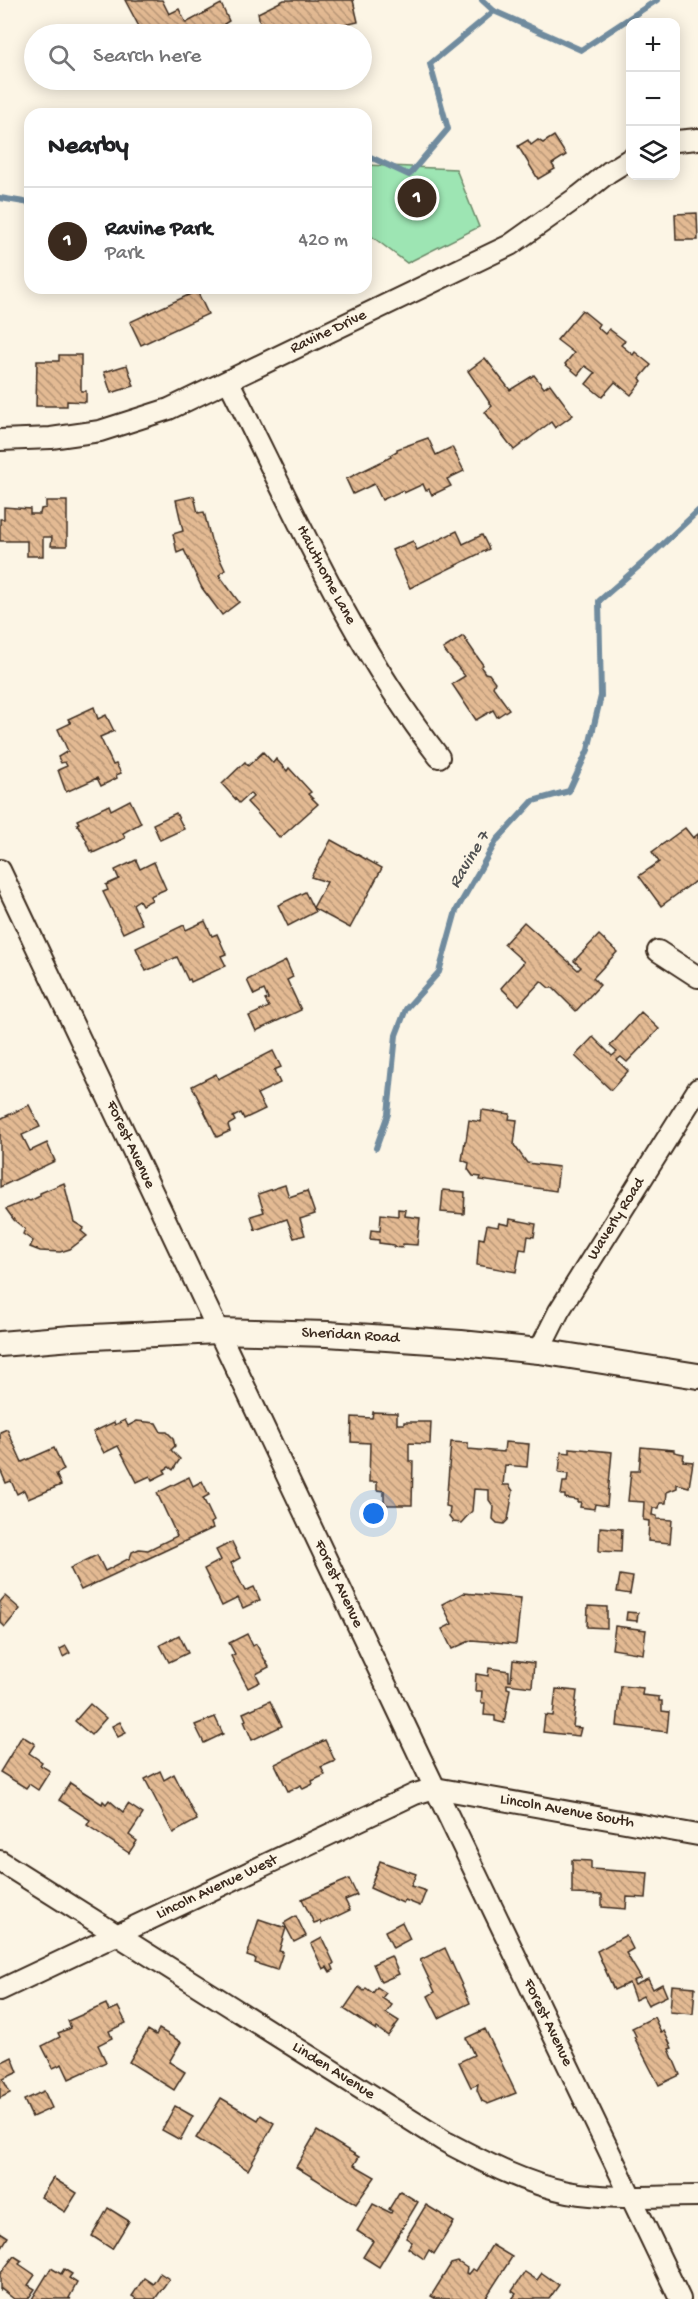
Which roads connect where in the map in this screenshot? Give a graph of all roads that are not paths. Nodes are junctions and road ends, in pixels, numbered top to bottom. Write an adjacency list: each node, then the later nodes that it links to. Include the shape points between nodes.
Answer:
1 (698, 139): 2 (street)
2 (680, 141)
3 (626, 161): 4 (street, Ravine Drive, via 510,245)
4 (229, 381): 5 (street, Ravine Drive, via 169,409 100,431); 6 (street, Hawthorne Lane, via 326,577 375,664)
5 (0, 440)
6 (439, 757)
7 (0, 870): 11 (street, Forest Avenue)
8 (658, 951): 9 (street)
9 (698, 977)
10 (698, 1089): 13 (street, Waverly Road, via 559,1311)
11 (218, 1331): 12 (street, Sheridan Road); 13 (street, Sheridan Road, via 327,1334); 15 (street, Forest Avenue)
12 (0, 1344)
13 (539, 1351): 14 (street, Sheridan Road)
14 (698, 1376)
15 (435, 1788): 16 (street, Lincoln Avenue South); 18 (street, Lincoln Avenue West); 21 (street, Forest Avenue)
16 (698, 1835)
17 (0, 1861): 18 (street, Linden Avenue)
18 (117, 1934): 19 (street, Lincoln Avenue West); 21 (street, Linden Avenue, via 434,2134 504,2172 569,2192)
19 (0, 1990)
20 (698, 2196): 21 (street, Linden Avenue)
21 (630, 2197): 22 (street, Forest Avenue)
22 (680, 2299)

